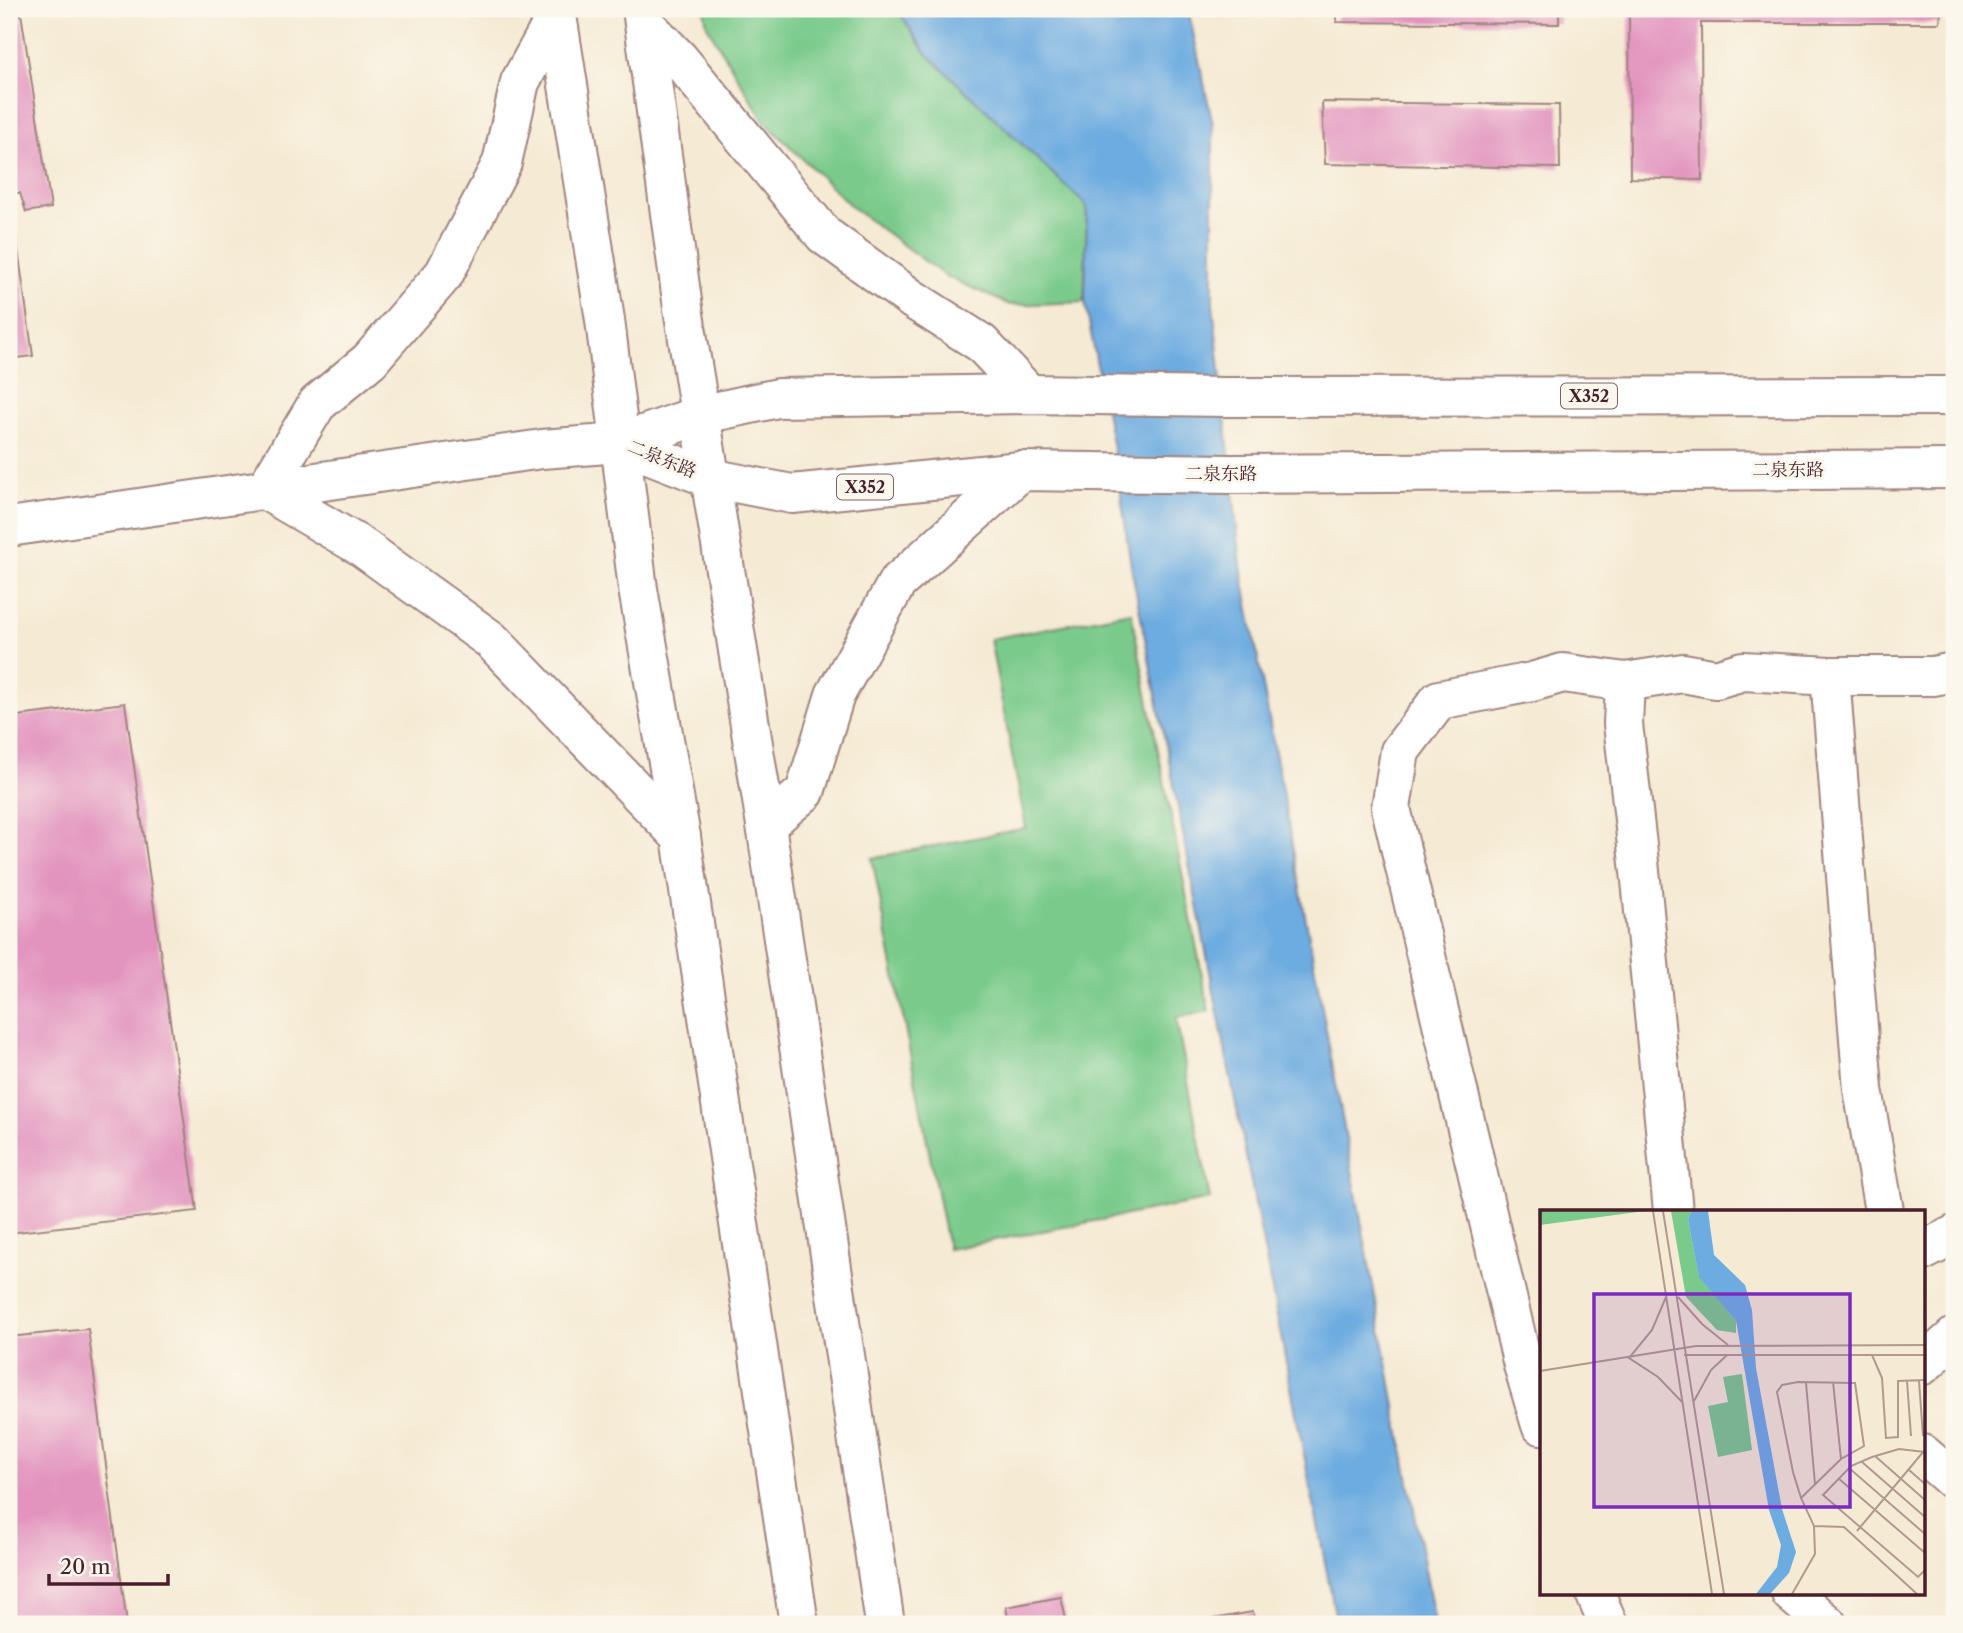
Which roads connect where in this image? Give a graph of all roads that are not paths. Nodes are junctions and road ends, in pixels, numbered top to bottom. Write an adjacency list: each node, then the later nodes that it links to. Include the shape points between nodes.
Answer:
1 (556, 12): 6 (main road); 10 (main road, via 520,82 502,163 444,274 370,360 317,404)
2 (643, 16): 3 (main road, via 824,234 981,343); 5 (main road)
3 (1029, 394): 4 (main road, 二泉东路 / X352); 5 (main road, 二泉东路 / X352, via 778,398)
4 (1954, 396)
5 (699, 415): 6 (main road, 二泉东路 / X352); 9 (main road)
6 (620, 443): 9 (main road, 二泉东路 / X352); 10 (main road, via 542,449); 16 (main road, via 638,589)
7 (1954, 469): 8 (main road, 二泉东路 / X352)
8 (1021, 471): 9 (main road, 二泉东路 / X352, via 792,494); 15 (main road, via 897,583 835,695 805,792)
9 (710, 478): 15 (main road)
10 (265, 490): 11 (main road); 16 (main road, via 362,547 491,640)
11 (9, 527)
12 (1954, 672): 13 (main road)
13 (1830, 676): 14 (main road, via 1743,671 1716,679 1683,673); 18 (main road, via 1863,1089)
14 (1625, 682): 17 (main road, via 1623,724); 23 (main road, via 1563,673 1439,700 1400,751 1391,808)
15 (766, 825): 29 (main road)
16 (681, 837): 28 (main road)
17 (1673, 1210)
18 (1884, 1210)
19 (1954, 1235): 20 (main road)
20 (1924, 1250)
21 (1954, 1337): 22 (main road)
22 (1924, 1364)
23 (1540, 1422)
24 (1924, 1455): 25 (main road)
25 (1954, 1481)
26 (1595, 1594): 30 (main road)
27 (1792, 1594): 31 (main road)
28 (799, 1624)
29 (886, 1624)
30 (1608, 1624)
31 (1827, 1624)

